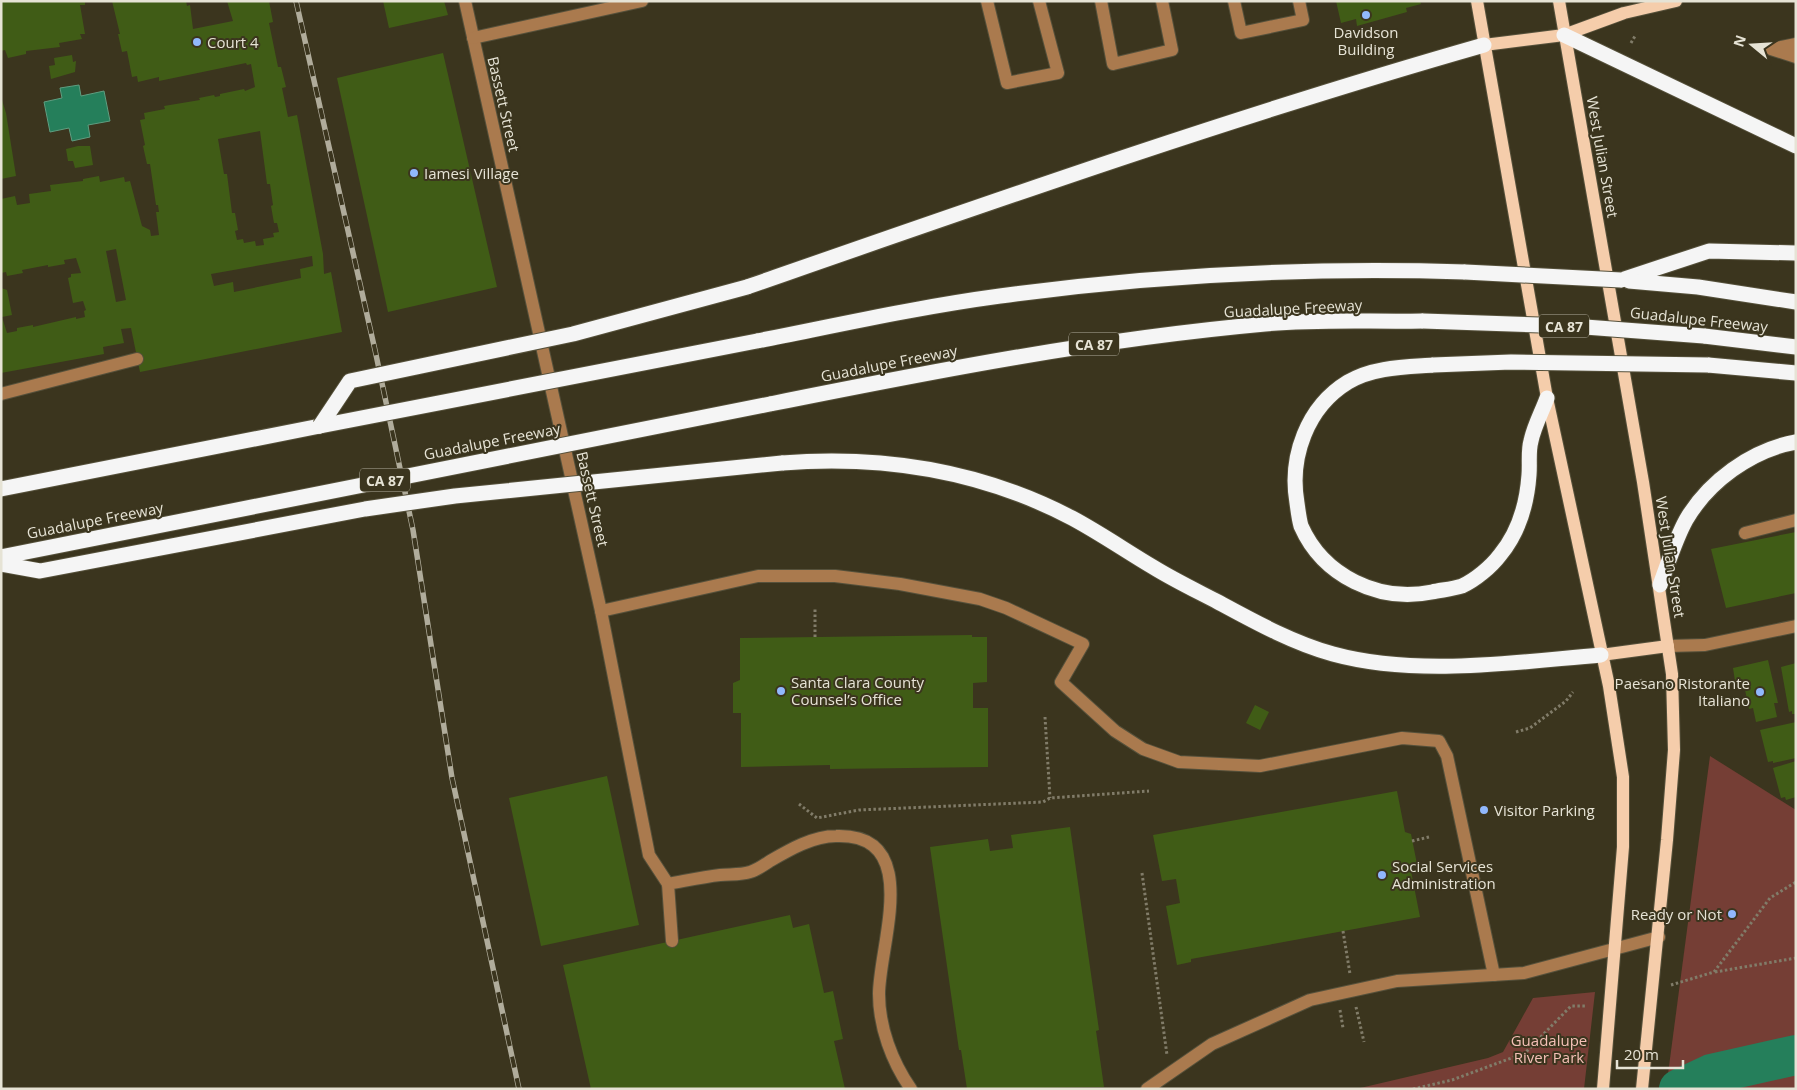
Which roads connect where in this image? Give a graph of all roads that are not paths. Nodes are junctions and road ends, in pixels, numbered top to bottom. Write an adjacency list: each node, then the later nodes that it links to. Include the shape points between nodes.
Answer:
1 (465, 1): 13 (street, Bassett Street)
2 (642, 1): 13 (street)
3 (987, 1): 4 (street, via 1007,83 1058,73)
4 (1039, 1)
5 (1101, 1): 6 (street, via 1113,64 1172,50)
6 (1162, 1)
7 (1234, 1): 8 (street, via 1241,33 1303,20)
8 (1299, 1)
9 (1477, 1): 15 (main road)
10 (1559, 1): 12 (main road, West Julian Street)
11 (1676, 1): 12 (main road, via 1624,14)
12 (1564, 35): 15 (main road); 17 (highway); 33 (main road, West Julian Street)
13 (473, 38): 34 (street, Bassett Street)
14 (1796, 44): 16 (street, via 1771,49)
15 (1484, 45): 25 (main road); 26 (highway, bridge, via 1298,101 746,286 572,334 350,381)
16 (1796, 56)
17 (1796, 146)
18 (1796, 253): 19 (highway, via 1709,251)
19 (1620, 280): 20 (highway, Guadalupe Freeway, via 1698,287); 26 (highway, Guadalupe Freeway, bridge, via 1412,270 1226,274 1090,286 941,306)
20 (1796, 302)
21 (1796, 347): 31 (highway, Guadalupe Freeway / CA 87, bridge, via 1572,326 1423,321 1267,324 1119,340 1010,357)
22 (137, 359): 24 (street)
23 (1796, 373): 25 (highway, bridge, via 1708,365 1521,362 1390,369 1350,381 1330,395 1315,413 1295,465 1295,492 1301,524 1314,548 1334,570 1364,588 1423,594 1462,586 1500,555 1520,522 1526,500 1530,442)
24 (1, 394)
25 (1547, 398): 37 (main road)
26 (320, 426): 28 (highway, Guadalupe Freeway)
27 (1796, 442): 33 (highway, via 1753,457 1728,472 1707,491 1684,522)
28 (1, 489)
29 (1796, 520): 30 (street)
30 (1745, 533)
31 (1, 557)
32 (1, 564): 37 (highway, bridge, via 40,571 365,509 455,496 831,459 886,462 944,470 1016,492 1072,518 1157,570 1253,620 1295,641 1334,654 1391,664 1441,666)
33 (1660, 585): 36 (main road, West Julian Street)
34 (601, 611): 38 (street, Bassett Street, via 649,855); 42 (street, via 758,576 835,576 900,584 980,599 1083,644 1061,682 1115,731 1143,749 1179,762 1260,766 1402,738 1438,742 1447,756)
35 (1796, 626): 36 (street, via 1705,645)
36 (1668, 646): 37 (main road); 39 (main road, West Julian Street, via 1674,750)
37 (1601, 655): 41 (main road, via 1623,777 1624,846)
38 (668, 884): 40 (street); 43 (street, via 751,872 800,844 835,836 870,843 881,852 887,866 891,893 879,994 884,1029 894,1060)
39 (1659, 938): 41 (street); 46 (main road, West Julian Street, via 1647,1022)
40 (672, 941)
41 (1614, 950): 42 (street, via 1524,973); 45 (main road)
42 (1494, 975): 44 (street, via 1398,981 1310,1000 1212,1044)
43 (911, 1089)
44 (1147, 1089)
45 (1603, 1089)
46 (1642, 1089)

